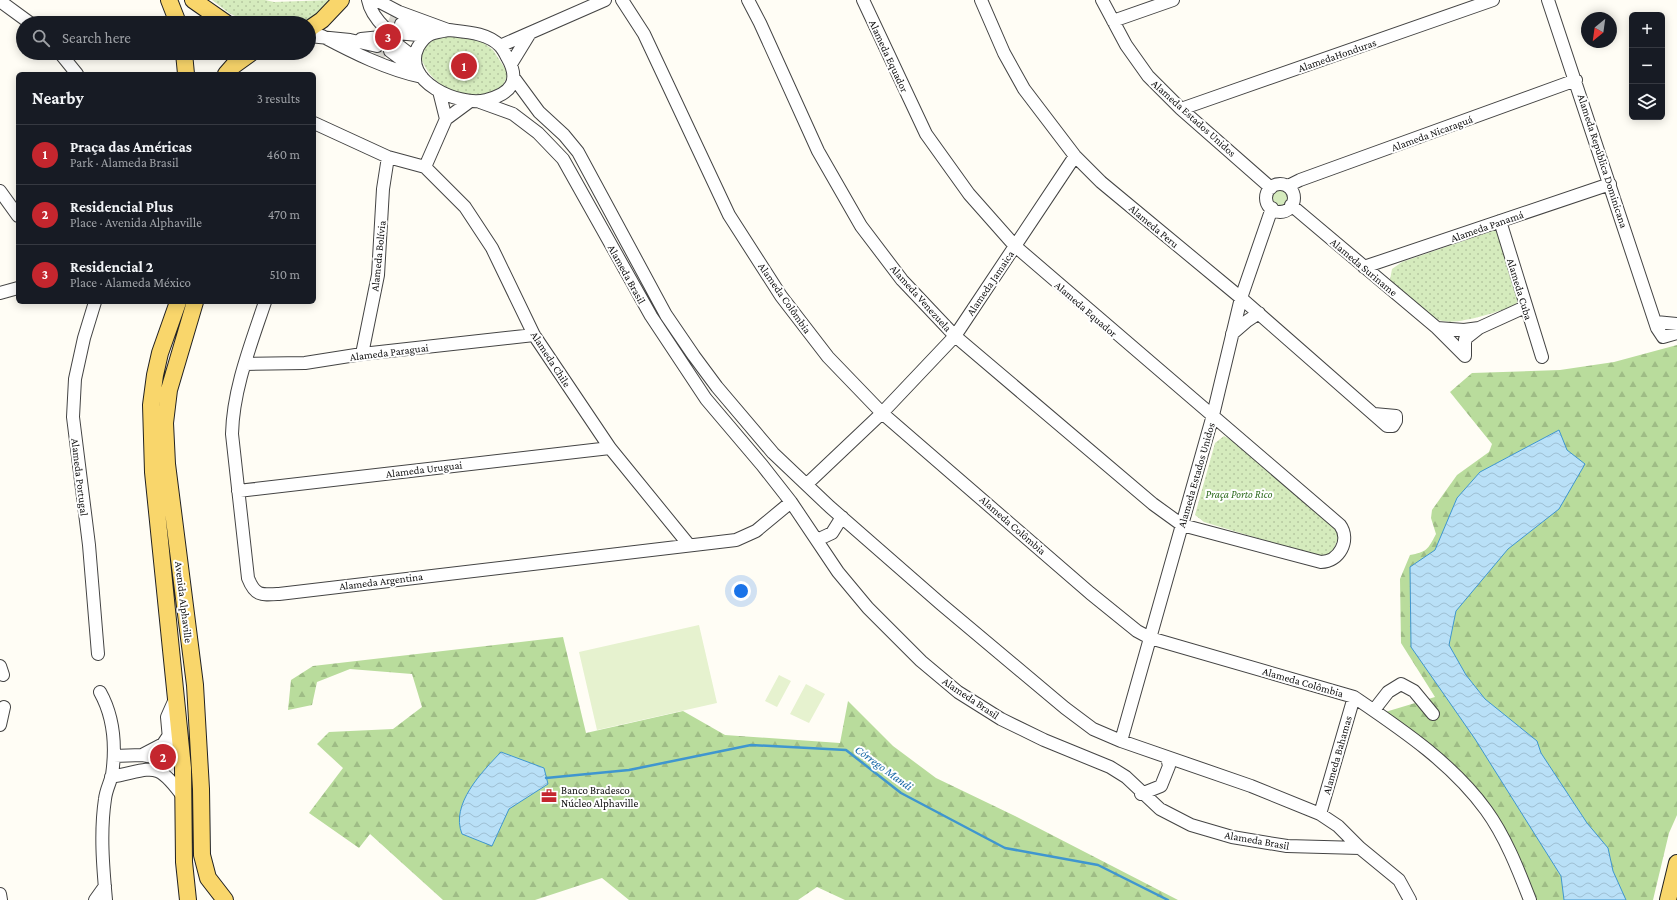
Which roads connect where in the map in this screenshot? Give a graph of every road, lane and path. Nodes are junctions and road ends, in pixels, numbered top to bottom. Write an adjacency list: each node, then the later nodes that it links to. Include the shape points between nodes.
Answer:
1 (169, 0): 17 (main road)
2 (180, 0): 18 (main road)
3 (341, 0): 21 (main road)
4 (605, 0): 25 (street)
5 (622, 0): 79 (street, Alameda Colômbia, via 644,34 734,222 781,296 814,339)
6 (748, 0): 75 (street, Alameda Venezuela, via 818,151 861,226 902,280)
7 (863, 0): 57 (street, Alameda Equador, via 926,134 969,194)
8 (981, 0): 46 (street, Alameda Peru, via 1004,53 1024,89)
9 (1102, 0): 20 (street, Alameda Estados Unidos)
10 (1173, 0): 20 (street)
11 (1493, 0): 43 (street, AlamedaHonduras)
12 (1548, 0): 40 (street, Alameda República Dominicana)
13 (0, 1): 16 (street)
14 (371, 1): 24 (street); 26 (street)
15 (198, 2): 19 (main road)
16 (20, 16)
17 (176, 16)
18 (179, 16)
19 (217, 16)
20 (1114, 22): 43 (street, Alameda Estados Unidos, via 1126,45 1148,76)
21 (316, 30)
22 (316, 32): 27 (street)
23 (316, 32): 38 (street, via 402,73)
24 (439, 32): 28 (street); 29 (street, via 472,32); 30 (street, via 420,44)
25 (530, 33): 29 (street); 34 (street)
26 (379, 35): 27 (street); 27 (street)
27 (344, 40)
28 (394, 42): 30 (street); 38 (street)
29 (500, 46): 34 (street)
30 (415, 58): 38 (street)
31 (66, 60): 35 (street)
32 (185, 60): 36 (main road)
33 (241, 60): 37 (main road)
34 (511, 64): 39 (street)
35 (75, 72)
36 (186, 72)
37 (228, 72)
38 (420, 74): 41 (street)
39 (514, 78): 42 (street, via 511,88 504,94); 83 (street, Alameda Brasil, via 539,112 578,152 666,315 717,387)
40 (1576, 80): 49 (street, Alameda República Dominicana); 50 (street, Alameda Nicaraguá)
41 (439, 91): 42 (street, via 454,99); 44 (street)
42 (474, 102): 44 (street); 84 (street, Alameda Brasil, via 513,114 538,133 563,158 616,256 673,351 706,399)
43 (1182, 109): 51 (street, Alameda Estados Unidos)
44 (446, 120): 48 (street)
45 (316, 124): 47 (street)
46 (1075, 156): 57 (street, Alameda Jamaica); 61 (street, Alameda Peru, via 1100,182)
47 (388, 157): 48 (street); 76 (street, Alameda Bolívia, via 383,189 378,275)
48 (425, 168): 73 (street, Alameda Chile, via 465,207 478,225 492,248)
49 (1610, 184): 56 (street, Alameda Panamá); 68 (street, Alameda República Dominicana)
50 (1288, 186): 51 (street, via 1279,184); 53 (street, via 1293,194)
51 (1271, 188): 54 (street, via 1266,200)
52 (0, 191): 55 (street)
53 (1291, 205): 54 (street, via 1283,211); 58 (street, Alameda Suriname)
54 (1272, 208): 61 (street, Alameda Estados Unidos)
55 (16, 213)
56 (1500, 221): 58 (street, Alameda Panamá); 66 (street, Alameda Cuba)
57 (1015, 246): 75 (street, Alameda Jamaica); 81 (street, Alameda Equador)
58 (1364, 267): 70 (street, Alameda Suriname)
59 (16, 289): 60 (street)
60 (0, 293)
61 (1241, 298): 67 (street, Alameda Peru); 74 (street, Alameda Estados Unidos)
62 (94, 304): 93 (street, Alameda Portugal, via 75,379 73,417 89,545)
63 (177, 304): 96 (main road, Avenida Alphaville, via 160,353 151,405 153,472)
64 (194, 304): 97 (main road, Avenida Alphaville, via 169,390 164,423)
65 (264, 304): 78 (street, Alameda Argentina)
66 (1525, 307): 71 (street); 77 (street, Alameda Cuba)
67 (1258, 313): 74 (street); 80 (street, Alameda Peru)
68 (1656, 322): 69 (street); 72 (street, Alameda República Dominicana, via 1663,337)
69 (1677, 324)
70 (1437, 328): 71 (street); 71 (street, Alameda Suriname, via 1465,356 1465,339)
71 (1479, 328)
72 (1677, 333)
73 (534, 335): 76 (street, Alameda Paraguai); 82 (street, Alameda Chile)
74 (1232, 335): 81 (street, Alameda Estados Unidos)
75 (954, 336): 79 (street, Alameda Jamaica); 89 (street, Alameda Venezuela, via 1153,504)
76 (362, 354): 78 (street, Alameda Paraguai, via 306,363)
77 (1542, 357)
78 (245, 364): 86 (street, Alameda Argentina, via 232,418)
79 (882, 413): 85 (street, Alameda Jamaica); 92 (street, Alameda Colômbia, via 1090,592 1137,631)
80 (1374, 414)
81 (1212, 415): 89 (street, Alameda Estados Unidos); 89 (street, Alameda Equador, via 1340,525 1346,537 1336,557 1321,562)
82 (610, 448): 86 (street, Alameda Uruguai); 91 (street, Alameda Chile)
83 (773, 453): 84 (street); 85 (street, Alameda Brasil)
84 (762, 465): 87 (street, Alameda Brasil)
85 (807, 484): 88 (street, Alameda Brasil)
86 (238, 491): 91 (street, Alameda Argentina, via 248,578 253,588 262,594)
87 (790, 502): 90 (street, Alameda Brasil); 91 (street, Alameda Argentina, via 756,531 736,540)
88 (842, 517): 90 (street, via 832,533); 103 (street, Alameda Brasil, via 1065,708 1093,729)
89 (1182, 524): 92 (street, Alameda Estados Unidos)
90 (817, 540): 109 (street, Alameda Brasil, via 838,572 868,608 921,661 958,692 1044,740 1110,767 1126,777)
91 (689, 545)
92 (1150, 638): 95 (street, Alameda Colômbia); 103 (street, Alameda Estados Unidos)
93 (98, 654)
94 (100, 692): 104 (street, via 106,702 113,726)
95 (1354, 697): 99 (street, Alameda Colômbia); 111 (street, Alameda Bahamas)
96 (175, 699): 97 (main road, via 184,696); 102 (street, via 167,717); 110 (main road, Avenida Alphaville)
97 (196, 701): 120 (main road, Avenida Alphaville, via 202,855 208,878)
98 (4, 707): 101 (street)
99 (1374, 710): 100 (street, via 1388,692 1401,684 1414,691); 122 (street, Alameda Colômbia, via 1464,783 1487,810 1518,868)
100 (1433, 714)
101 (0, 725)
102 (169, 736): 105 (street, via 163,744); 105 (street, via 170,750 163,757)
103 (1121, 742): 106 (street, Alameda Brasil)
104 (114, 756): 105 (street); 108 (street)
105 (140, 756): 107 (street)
106 (1167, 756): 109 (street, via 1169,766 1161,786); 111 (street, Alameda Brasil)
107 (138, 772): 108 (street); 110 (street, via 162,772 170,778)
108 (111, 777): 114 (street, via 104,799)
109 (1141, 794): 112 (street, Alameda Brasil, via 1175,818 1232,837 1287,846)
110 (184, 798): 119 (main road, Avenida Alphaville, via 184,862)
111 (1320, 814): 112 (street, Alameda Brasil, via 1338,826)
112 (1360, 848): 121 (street, Alameda Brasil, via 1400,880)
113 (1677, 863): 123 (main road)
114 (105, 886): 117 (street); 118 (street)
115 (0, 894): 116 (street)
116 (1, 900)
117 (95, 900)
118 (106, 900)
119 (188, 900)
120 (225, 900)
121 (1410, 900)
122 (1530, 900)
123 (1668, 900)

